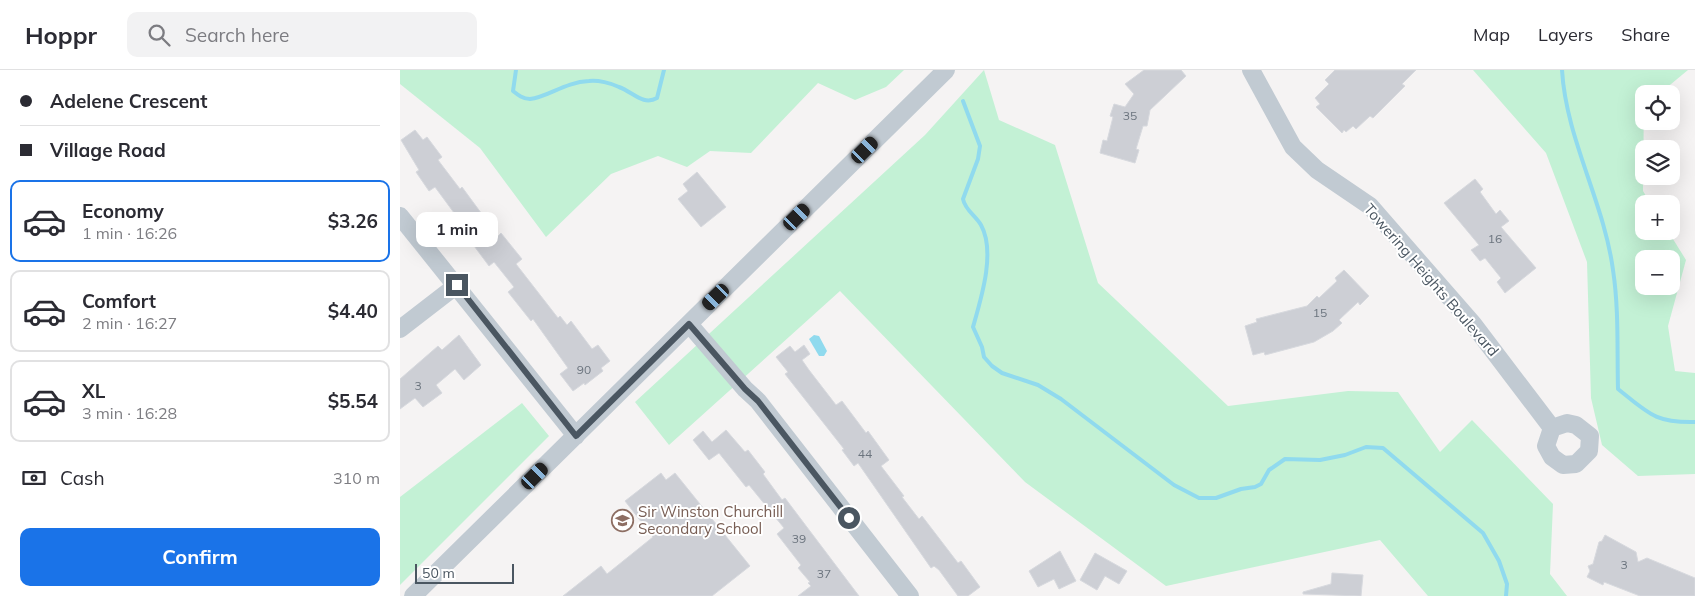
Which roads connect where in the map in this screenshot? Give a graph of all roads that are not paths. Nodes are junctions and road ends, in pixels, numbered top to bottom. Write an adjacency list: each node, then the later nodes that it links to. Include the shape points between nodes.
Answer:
1 (946, 70): 5 (street)
2 (1251, 70): 7 (street, Towering Heights Boulevard, via 1293,147 1323,175 1370,206 1473,324)
3 (400, 216): 4 (street)
4 (457, 285): 6 (street); 8 (street)
5 (689, 324): 8 (street); 10 (street, via 758,401)
6 (400, 329)
7 (1552, 428)
8 (576, 436): 9 (street)
9 (413, 596)
10 (910, 596)

